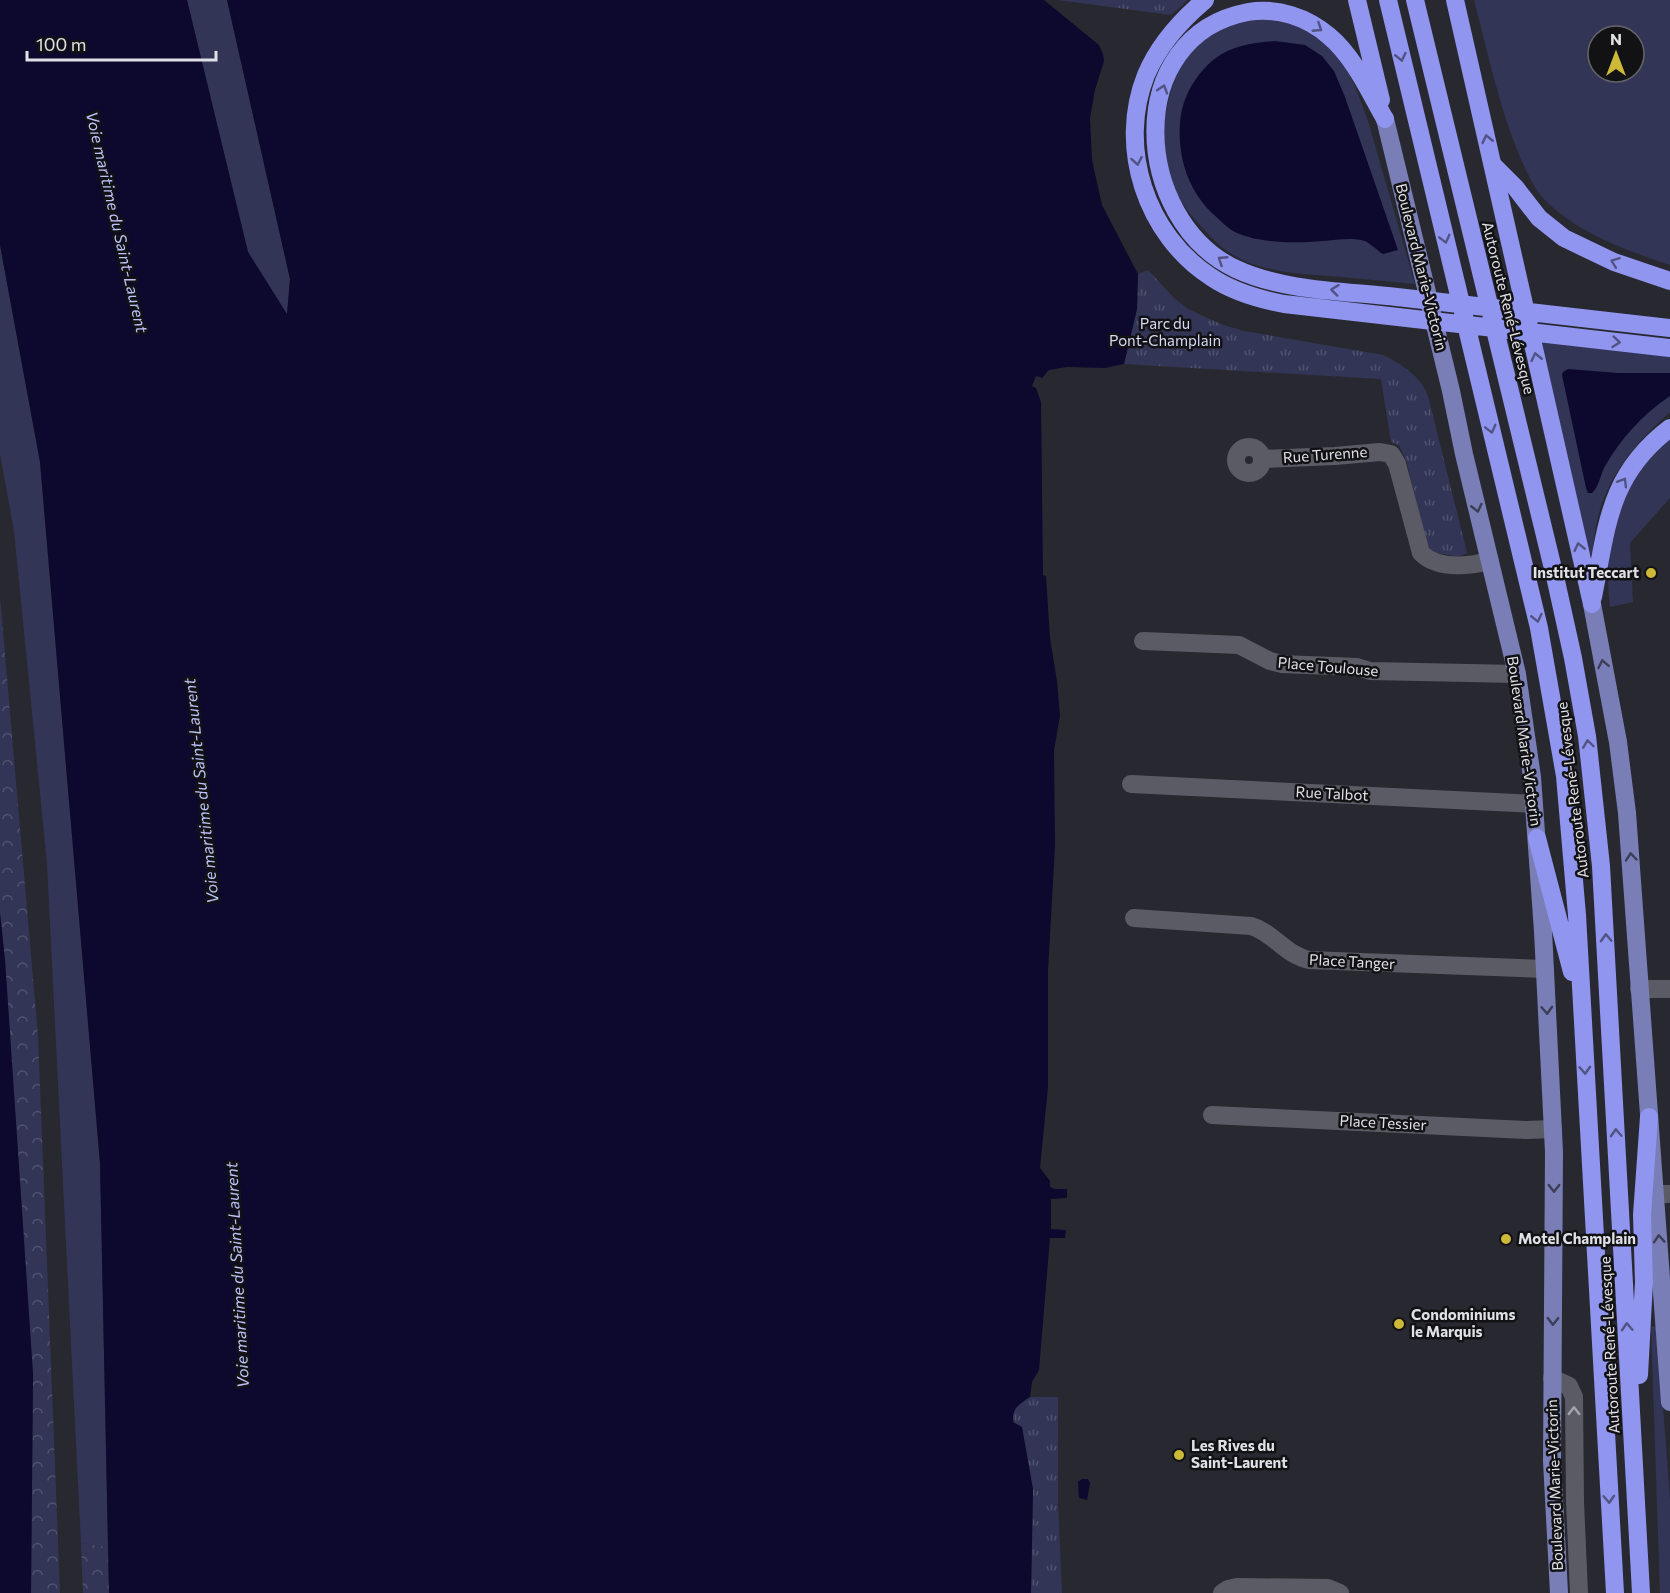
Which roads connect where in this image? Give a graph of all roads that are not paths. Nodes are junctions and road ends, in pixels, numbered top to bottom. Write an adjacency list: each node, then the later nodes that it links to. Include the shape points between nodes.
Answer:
1 (1205, 0): 10 (highway, one-way to 10, via 1176,27 1146,75 1137,106 1135,137 1138,167 1158,221 1196,266 1244,294 1284,304)
2 (1357, 0): 6 (highway)
3 (1388, 0): 24 (highway, Autoroute René-Lévesque, one-way to 24, via 1548,671 1572,842)
4 (1415, 0): 32 (highway, Autoroute René-Lévesque, one-way to 4, via 1602,877 1587,736 1560,597)
5 (1455, 0): 7 (highway, one-way to 5)
6 (1385, 119): 9 (highway, one-way to 6, via 1393,297 1276,282 1248,274 1222,261 1192,235 1171,204 1159,172 1157,110 1170,70 1199,34 1227,17 1252,11 1298,17 1330,37 1350,59); 13 (main road, Boulevard Marie-Victorin, one-way to 13)
7 (1493, 165): 8 (highway, one-way to 7, via 1614,262 1564,238 1539,218); 14 (highway, one-way to 7)
8 (1670, 281)
9 (1670, 328)
10 (1670, 348)
11 (1670, 428): 14 (highway, one-way to 11, via 1616,494 1639,458)
12 (1263, 459): 13 (street, Rue Turenne, via 1391,454 1421,553 1433,561 1457,565)
13 (1490, 561): 16 (main road, Boulevard Marie-Victorin)
14 (1592, 604): 23 (main road, one-way to 14, via 1627,813)
15 (1143, 641): 16 (street, Place Toulouse, via 1239,645 1282,664 1370,671)
16 (1517, 674): 18 (main road, Boulevard Marie-Victorin)
17 (1131, 784): 18 (street, Rue Talbot)
18 (1534, 804): 19 (main road, Boulevard Marie-Victorin)
19 (1537, 838): 21 (main road, Boulevard Marie-Victorin); 24 (highway)
20 (1134, 918): 21 (street, Place Tanger, via 1251,926 1296,957 1309,960)
21 (1545, 969): 27 (main road, Boulevard Marie-Victorin, one-way to 27)
22 (1670, 988): 23 (street)
23 (1639, 989): 26 (main road)
24 (1582, 1012): 37 (highway, Autoroute René-Lévesque, one-way to 37)
25 (1212, 1115): 27 (street, Place Tessier)
26 (1649, 1117): 28 (main road); 32 (highway, via 1642,1215 1644,1282)
27 (1553, 1129): 30 (main road, Boulevard Marie-Victorin, one-way to 30)
28 (1663, 1194): 29 (main road, one-way to 28)
29 (1669, 1364): 31 (main road)
30 (1552, 1378): 35 (main road, Boulevard Marie-Victorin); 36 (street, Boulevard Marie-Victorin, one-way to 30, via 1574,1397 1569,1386)
31 (1670, 1402)
32 (1635, 1470): 38 (highway, Autoroute René-Lévesque)
33 (1222, 1593): 34 (street, via 1237,1587 1328,1588)
34 (1340, 1593)
35 (1559, 1593)
36 (1579, 1593)
37 (1614, 1593)
38 (1641, 1593)

